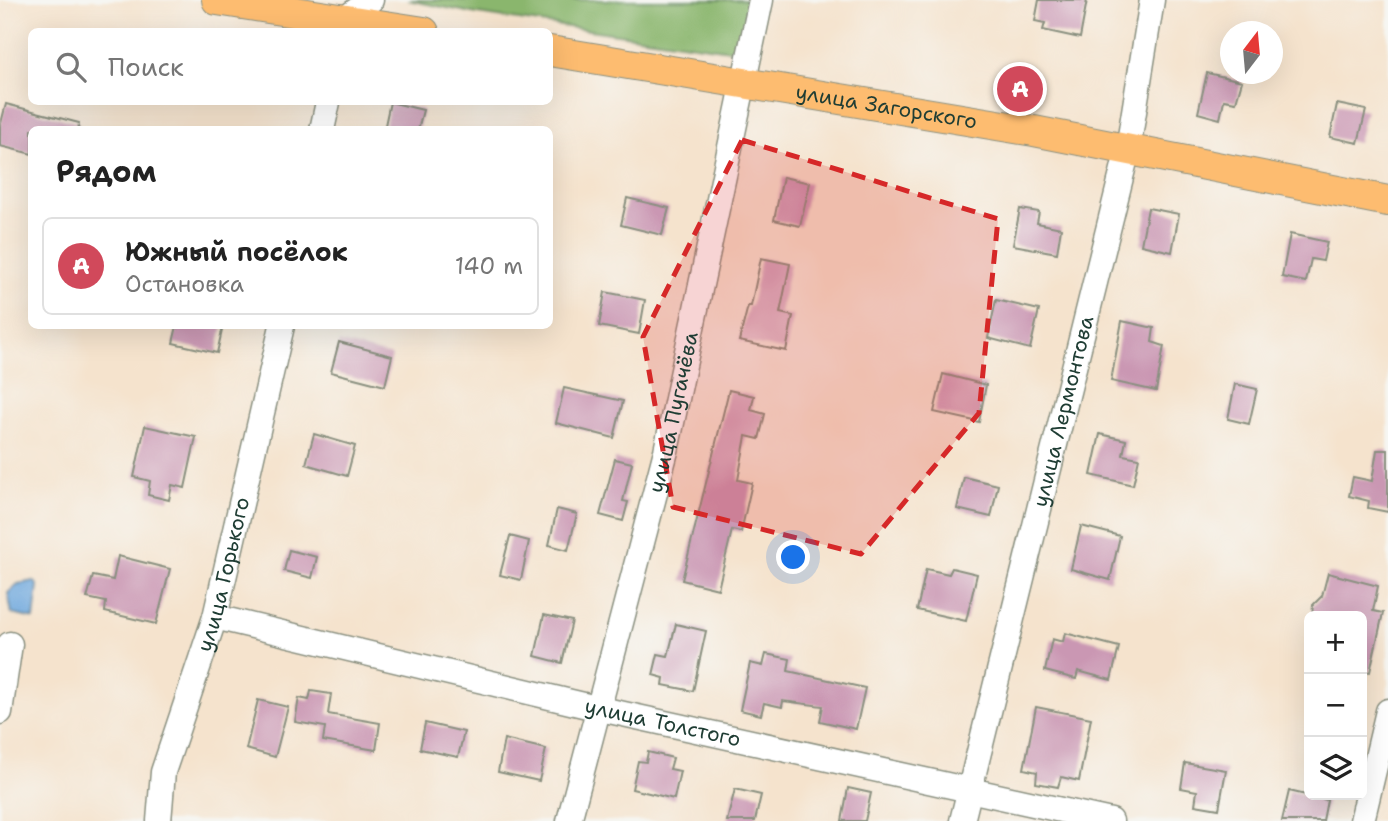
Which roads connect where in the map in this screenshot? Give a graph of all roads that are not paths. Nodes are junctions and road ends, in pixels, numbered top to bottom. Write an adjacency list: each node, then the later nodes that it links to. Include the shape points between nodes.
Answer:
1 (217, 0): 5 (main road)
2 (371, 0): 5 (street)
3 (761, 0): 8 (street, улица Пугачёва)
4 (1152, 0): 11 (street, улица Лермонтова)
5 (343, 25): 6 (main road)
6 (378, 28)
7 (553, 51): 8 (main road, улица Загорского)
8 (742, 81): 11 (main road, улица Загорского); 16 (street, улица Пугачёва, via 666,451)
9 (327, 105): 10 (street)
10 (323, 126)
11 (1128, 149): 12 (main road, улица Загорского); 19 (street, улица Лермонтова)
12 (1388, 201)
13 (281, 329): 14 (street, улица Горького)
14 (215, 617): 16 (street, улица Толстого); 20 (street, улица Горького, via 163,772)
15 (10, 644): 18 (street)
16 (596, 708): 19 (street, улица Толстого); 21 (street, улица Пугачёва)
17 (1388, 711): 24 (street)
18 (0, 712)
19 (969, 789): 22 (street, улица Лермонтова); 23 (street, улица Толстого)
20 (159, 821)
21 (569, 821)
22 (962, 821)
23 (1111, 821)
24 (1362, 821)

